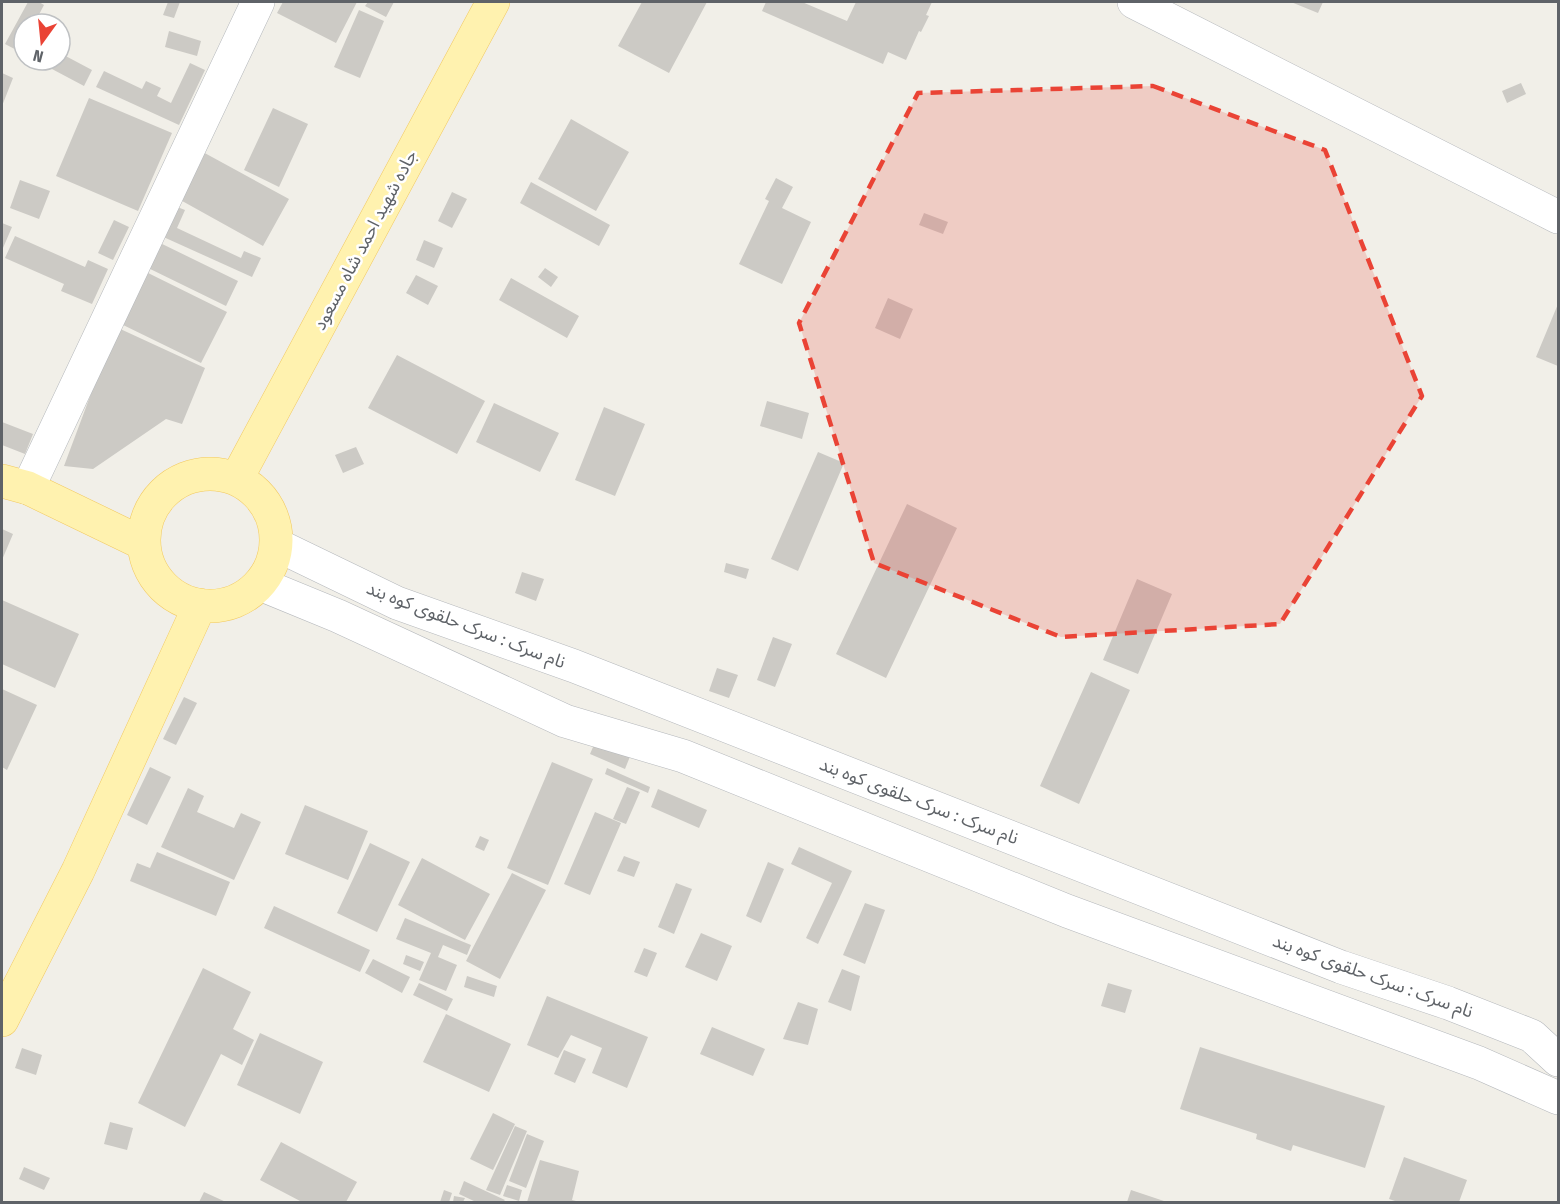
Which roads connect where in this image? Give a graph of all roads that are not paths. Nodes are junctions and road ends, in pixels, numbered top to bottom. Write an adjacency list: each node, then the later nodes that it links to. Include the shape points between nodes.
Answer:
1 (258, 2): 6 (street)
2 (493, 2): 5 (main road, جاده شهيد احمد شاه مسعود)
3 (1134, 2): 4 (street)
4 (1558, 217)
5 (237, 478): 7 (main road, via 212,473 190,476 171,485 155,502 146,521); 8 (main road, via 267,504 275,524)
6 (15, 484): 7 (main road)
7 (144, 544): 10 (main road, via 149,566 161,584 179,598)
8 (277, 545): 9 (main road, via 272,566); 12 (street, نام سرک : سرک حلقوی کوه بند, via 397,603 574,666 1341,967 1448,1002 1532,1036)
9 (260, 584): 10 (main road, via 243,598 223,605); 13 (street, via 565,721 683,756 1067,911 1479,1064)
10 (200, 605): 11 (main road, via 78,871)
11 (3, 1012)
12 (1558, 1060)
13 (1558, 1098)

